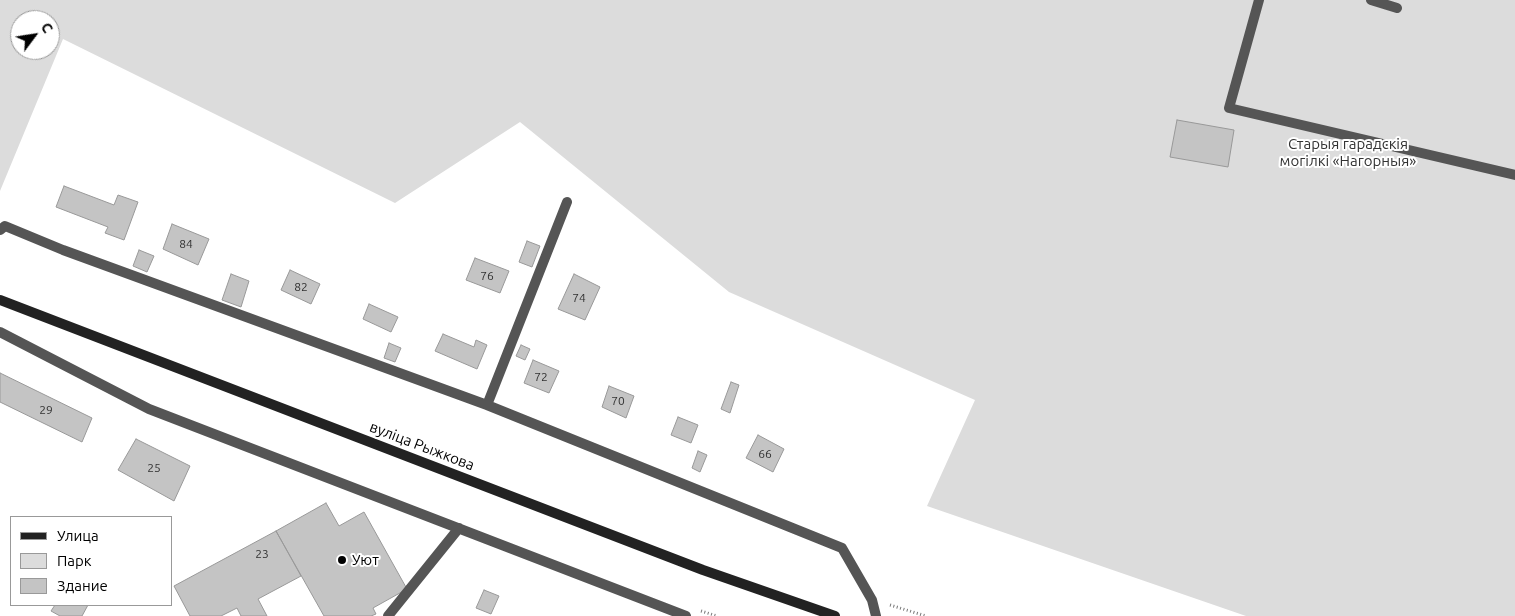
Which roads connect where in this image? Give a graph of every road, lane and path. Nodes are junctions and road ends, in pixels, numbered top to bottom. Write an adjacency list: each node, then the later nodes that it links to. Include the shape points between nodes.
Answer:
1 (1259, 0): 4 (lane, via 1229,108)
2 (1371, 0): 3 (lane)
3 (1397, 8)
4 (1515, 175)
5 (567, 202): 9 (lane)
6 (0, 230): 9 (lane, via 4,226)
7 (0, 300): 14 (main road, вуліца Рыжкова, via 704,570)
8 (0, 332): 10 (lane, via 149,409)
9 (488, 405): 11 (lane, via 842,548)
10 (459, 528): 12 (lane); 13 (lane)
11 (872, 600): 15 (lane); 16 (path)
12 (388, 616)
13 (686, 616)
14 (835, 616)
15 (876, 616)
16 (926, 616)

